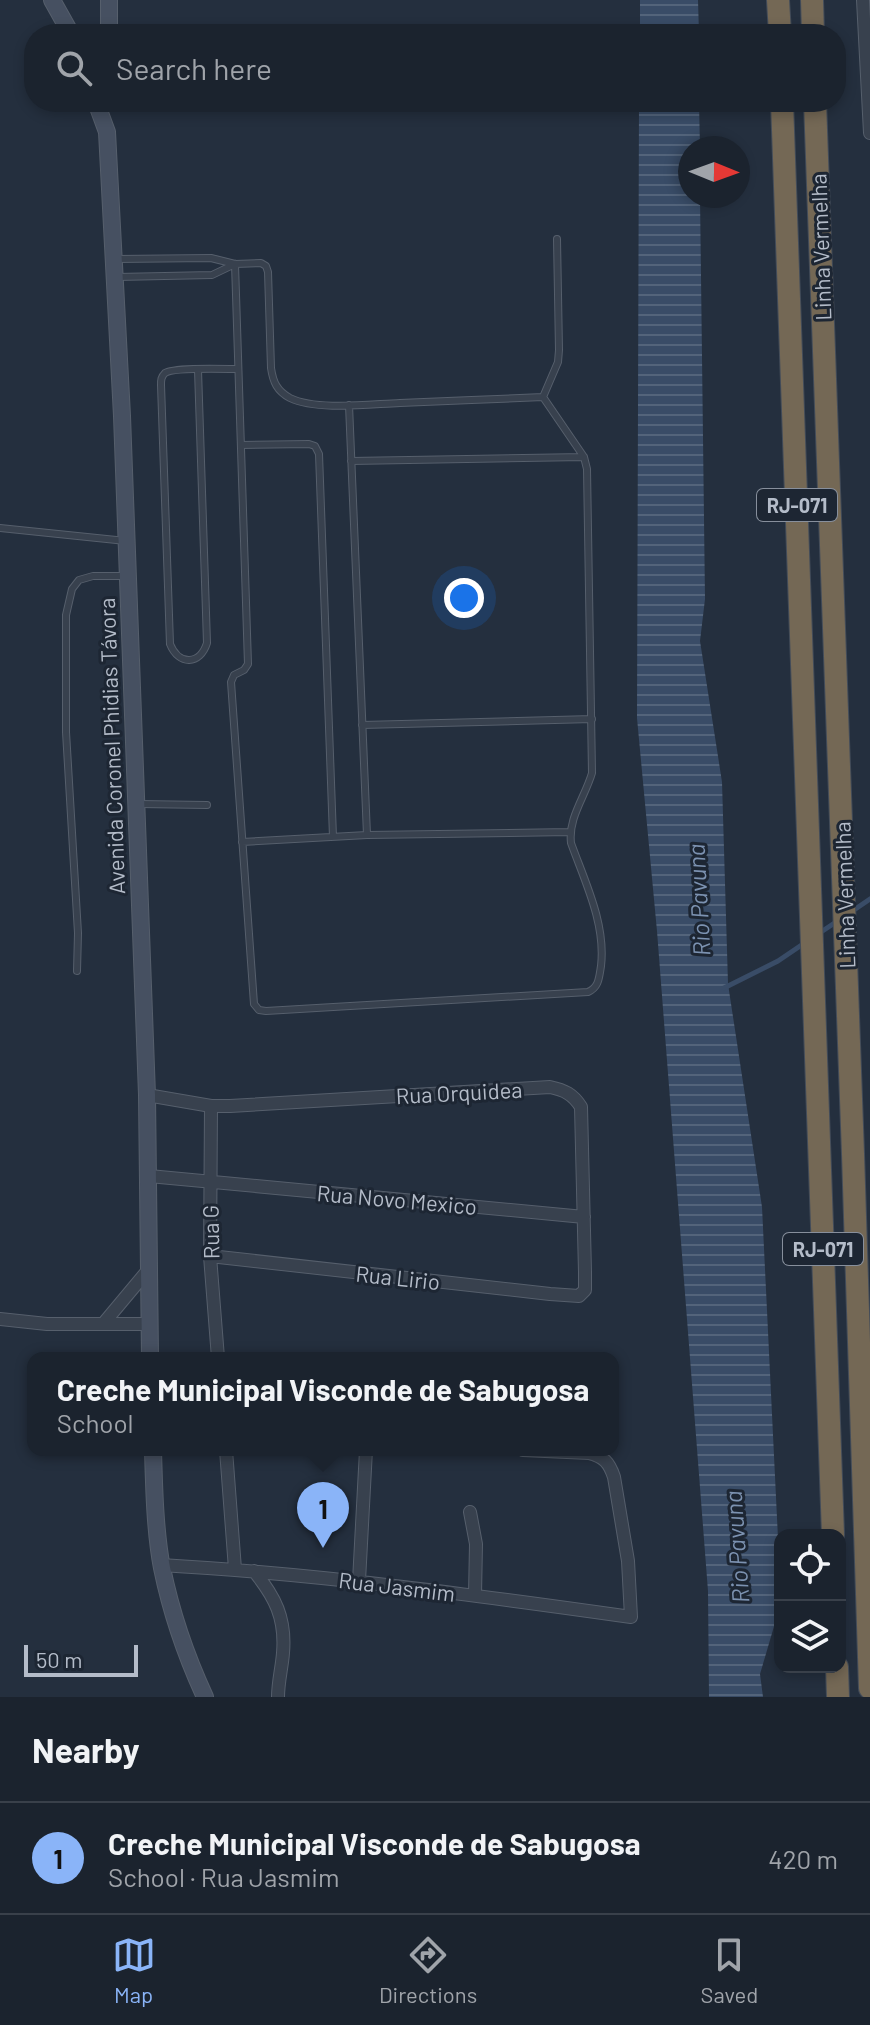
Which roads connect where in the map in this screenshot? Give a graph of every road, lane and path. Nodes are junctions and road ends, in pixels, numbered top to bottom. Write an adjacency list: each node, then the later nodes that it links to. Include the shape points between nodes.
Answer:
1 (52, 0): 6 (street)
2 (109, 0): 7 (street)
3 (778, 0): 8 (highway)
4 (812, 0): 9 (highway)
5 (863, 0): 13 (street)
6 (65, 24)
7 (109, 24)
8 (779, 24)
9 (813, 24)
10 (105, 112): 15 (street, Avenida Coronel Phidias Távora)
11 (782, 112): 55 (highway, Linha Vermelha / RJ-071)
12 (815, 112): 62 (highway, Linha Vermelha / RJ-071)
13 (870, 133)
14 (557, 239): 20 (lane, via 558,362)
15 (115, 259): 16 (lane, via 211,258); 17 (street, Avenida Coronel Phidias Távora)
16 (235, 264): 17 (lane, via 212,275); 18 (lane); 21 (lane, via 266,266 271,368 279,390 300,402)
17 (116, 277): 26 (street, Avenida Coronel Phidias Távora)
18 (238, 369): 19 (lane); 22 (lane)
19 (198, 370): 19 (lane, via 172,370 161,385 170,644 182,659 194,660 207,643)
20 (543, 397): 21 (lane); 23 (lane)
21 (349, 405): 24 (lane)
22 (241, 445): 34 (lane, via 309,444 319,454); 35 (lane, via 248,664 231,682)
23 (584, 457): 24 (lane); 28 (lane)
24 (351, 461): 29 (lane)
25 (0, 528): 26 (lane)
26 (126, 541): 27 (street, Avenida Coronel Phidias Távora)
27 (127, 576): 30 (street, Avenida Coronel Phidias Távora); 36 (lane, via 79,580 66,615)
28 (592, 719): 29 (lane); 32 (lane, via 592,773)
29 (362, 725): 33 (lane)
30 (135, 804): 31 (lane); 37 (street, Avenida Coronel Phidias Távora)
31 (207, 805)
32 (570, 832): 33 (lane); 35 (lane, via 600,930 603,951 595,989 266,1011 254,1004)
33 (367, 835): 34 (lane)
34 (333, 837): 35 (lane)
35 (242, 842)
36 (77, 971)
37 (147, 1095): 38 (street, Rua Orquidea); 39 (street, Avenida Coronel Phidias Távora)
38 (211, 1106): 40 (street, Rua G); 41 (street, Rua Orquidea, via 539,1087 564,1090 581,1107)
39 (149, 1176): 40 (street); 43 (street, Avenida Coronel Phidias Távora)
40 (210, 1182): 41 (street, Rua Novo Mexico); 42 (street, Rua G)
41 (584, 1217): 44 (street, Rua Orquidea)
42 (210, 1256): 44 (street, Rua Lirio, via 550,1294 579,1296); 49 (street, Rua G)
43 (149, 1269): 46 (street); 47 (street, Avenida Coronel Phidias Távora)
44 (585, 1290)
45 (0, 1319): 46 (street)
46 (103, 1324): 47 (street)
47 (149, 1324): 48 (street, Avenida Coronel Phidias Távora)
48 (150, 1352)
49 (218, 1352)
50 (153, 1456): 56 (street)
51 (226, 1456): 57 (street)
52 (366, 1456): 59 (street)
53 (596, 1456): 60 (street, Rua Jasmim, via 611,1467 628,1561 631,1617)
54 (470, 1512): 60 (street, via 476,1544)
55 (833, 1529)
56 (161, 1565): 57 (street, Rua Jasmim); 63 (street, via 175,1622)
57 (235, 1569): 58 (street, Rua Jasmim)
58 (254, 1571): 59 (street, Rua Jasmim); 64 (street, via 271,1591 284,1633)
59 (359, 1581): 60 (street, Rua Jasmim)
60 (475, 1595)
61 (837, 1673): 65 (highway)
62 (870, 1688)
63 (205, 1697)
64 (278, 1697)
65 (838, 1697)

